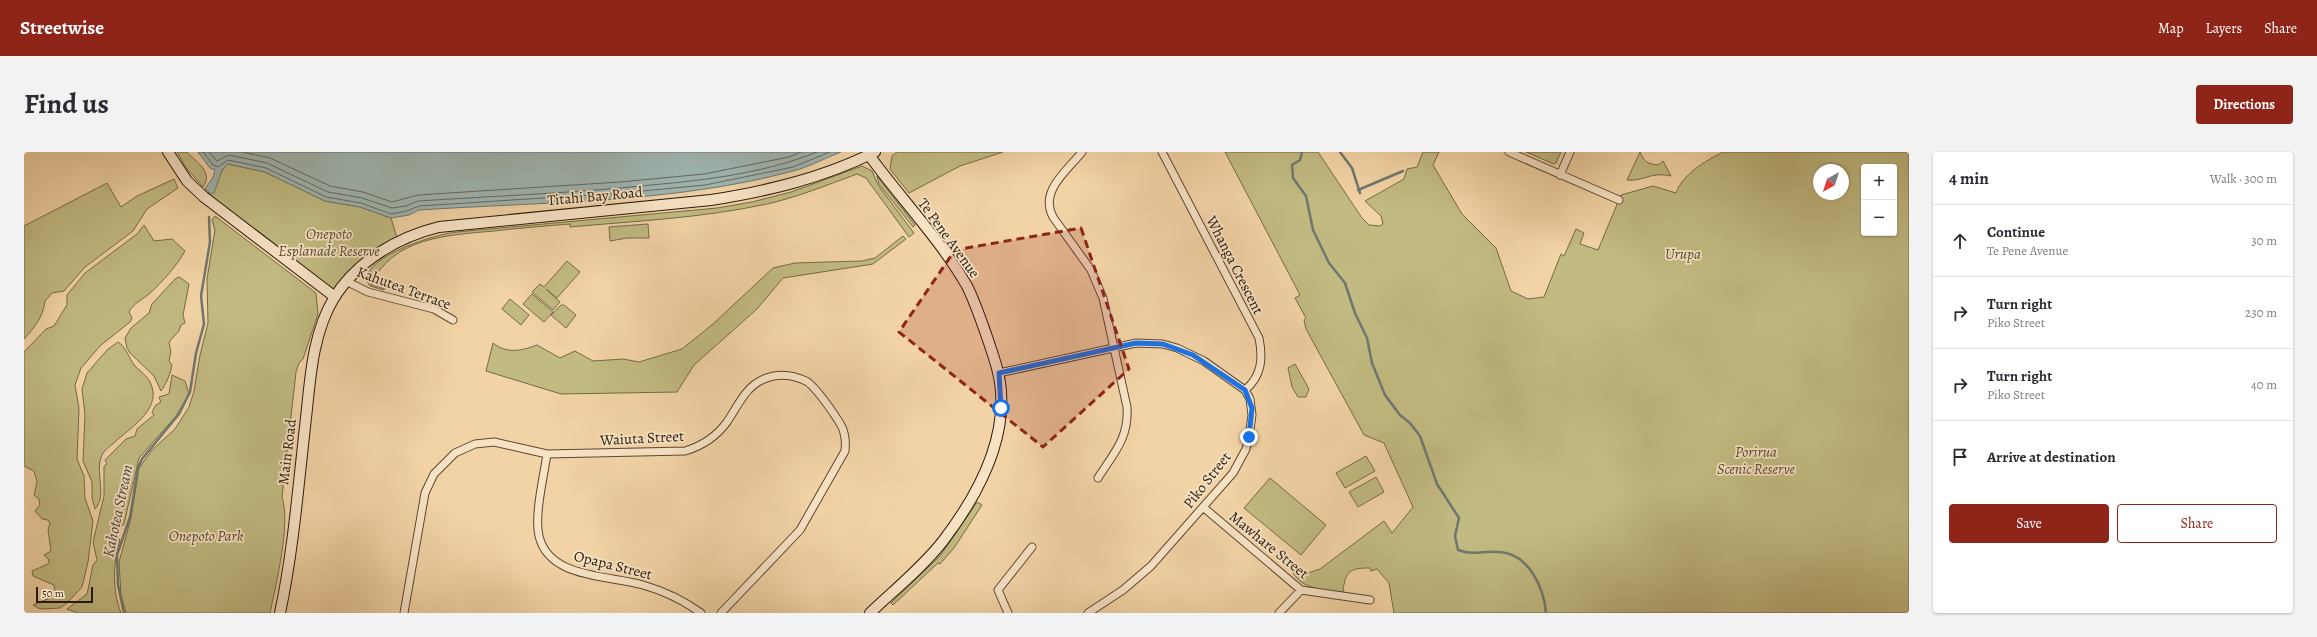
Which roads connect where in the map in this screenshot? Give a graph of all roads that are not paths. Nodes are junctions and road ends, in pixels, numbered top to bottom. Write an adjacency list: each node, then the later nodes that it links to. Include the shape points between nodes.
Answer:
1 (168, 152): 10 (main road, via 185,177 204,197)
2 (1082, 152): 12 (street, via 1049,193 1048,209 1096,280 1103,298)
3 (1162, 152): 14 (street, Whanga Crescent, via 1259,338 1262,351 1259,373)
4 (1509, 152): 7 (street)
5 (1570, 152): 7 (street)
6 (872, 153): 9 (main road, Titahi Bay Road, via 790,185 711,200 439,227 398,241 364,264); 13 (main road, Te Pene Avenue, via 967,286)
7 (1560, 175): 8 (street)
8 (1619, 200)
9 (346, 282): 10 (main road, Titahi Bay Road); 11 (street, Kahutea Terrace, via 368,292 434,310)
10 (334, 297): 21 (main road, Main Road, via 322,324 313,362 288,574)
11 (453, 320)
12 (1114, 347): 13 (street); 14 (street, via 1136,343 1163,344 1177,348 1204,361); 16 (street, via 1128,423 1121,443)
13 (999, 373): 25 (main road, Te Pene Avenue, via 999,426 984,474 942,542)
14 (1245, 390): 17 (street, Piko Street, via 1250,399 1252,415 1246,449 1233,473)
15 (547, 454): 22 (street, Waiuta Street, via 504,443 485,442 465,447 440,465 428,483 425,494); 23 (street, Opapa Street, via 538,530 550,556 557,563 571,569 656,589); 24 (street, Waiuta Street, via 685,451 696,448 717,434 756,382 784,375 807,382 816,390 841,426 846,443 845,451 800,530)
16 (1098, 478)
17 (1203, 508): 19 (street, Mawhare Street); 27 (street, Piko Street, via 1141,576)
18 (1032, 547): 26 (street, via 998,590)
19 (1301, 590): 20 (street, Mawhare Street); 28 (street)
20 (1370, 600)
21 (280, 613)
22 (404, 613)
23 (701, 613)
24 (721, 613)
25 (870, 613)
26 (1008, 613)
27 (1088, 613)
28 (1279, 613)

